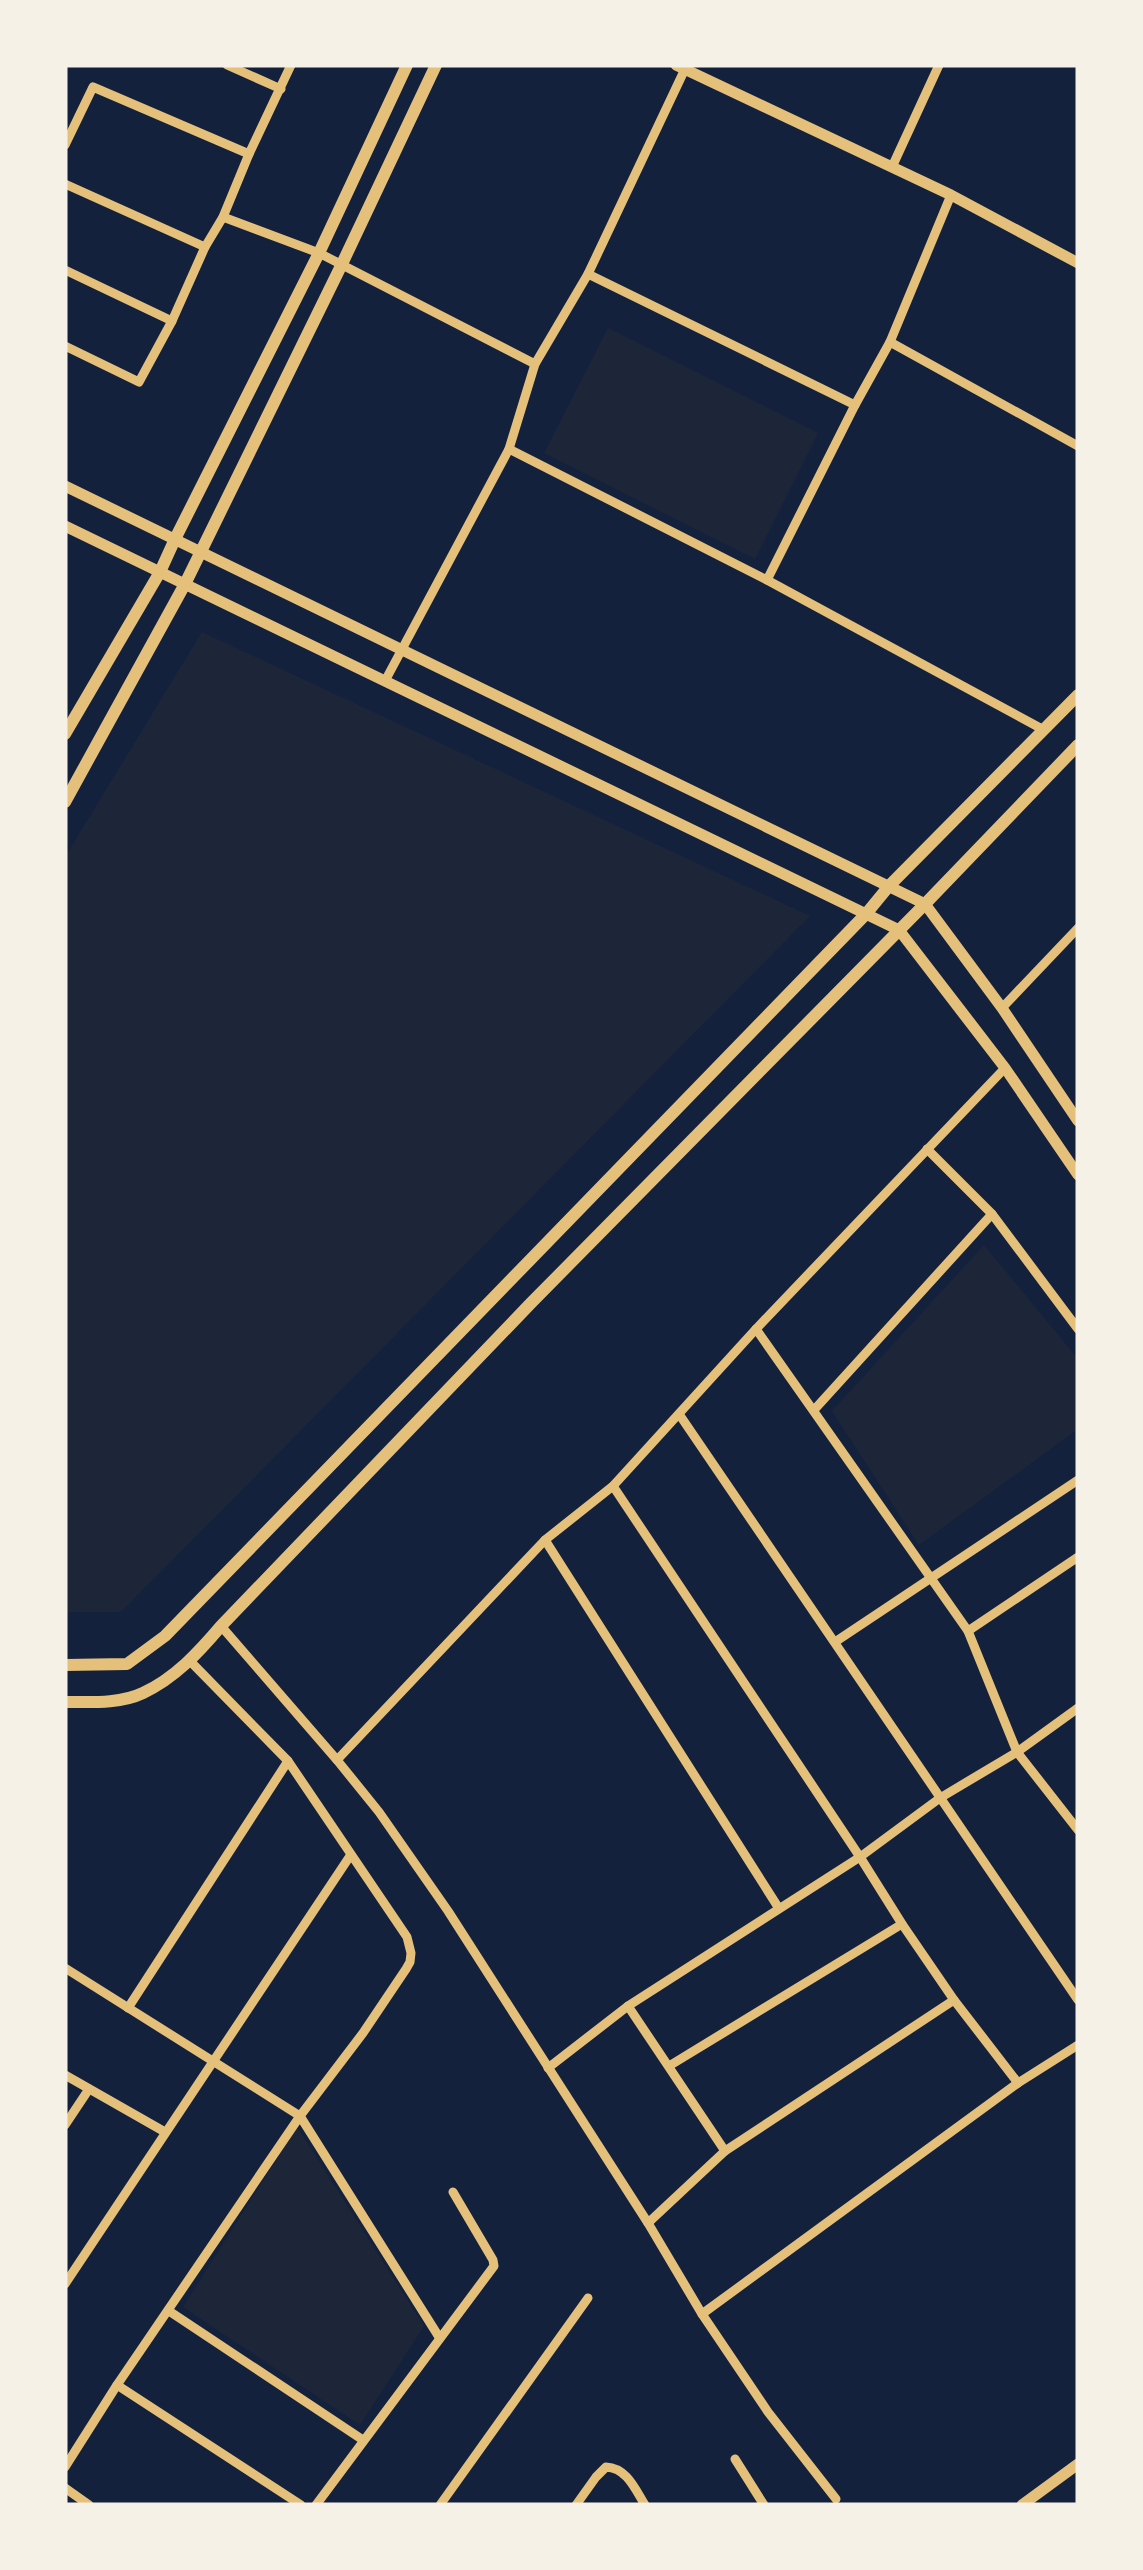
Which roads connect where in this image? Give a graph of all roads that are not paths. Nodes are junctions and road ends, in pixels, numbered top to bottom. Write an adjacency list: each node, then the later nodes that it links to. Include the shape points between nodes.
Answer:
1 (227, 65): 7 (street)
2 (291, 65): 7 (street)
3 (408, 65): 16 (main road)
4 (436, 65): 18 (main road)
5 (939, 65): 11 (street)
6 (680, 67): 11 (street); 20 (street)
7 (281, 89): 10 (street)
8 (68, 132): 9 (street); 10 (street, via 92,87)
9 (65, 145)
10 (249, 154): 14 (street)
11 (892, 167): 13 (street)
12 (65, 184): 15 (street)
13 (951, 195): 17 (street); 22 (street)
14 (223, 217): 15 (street); 16 (street)
15 (205, 247): 21 (street)
16 (319, 254): 18 (street); 30 (main road)
17 (1078, 262)
18 (341, 266): 24 (street); 31 (main road)
19 (65, 270): 21 (street)
20 (588, 274): 24 (street); 25 (street)
21 (172, 321): 23 (street, via 138,382)
22 (890, 342): 25 (street); 26 (street)
23 (65, 346)
24 (536, 364): 27 (street)
25 (855, 405): 33 (street)
26 (1078, 446)
27 (509, 449): 33 (street); 35 (street)
28 (65, 486): 30 (street)
29 (65, 526): 32 (street)
30 (174, 539): 31 (street); 32 (main road)
31 (200, 552): 34 (main road); 35 (street)
32 (160, 572): 34 (street); 39 (main road)
33 (767, 580): 38 (street)
34 (185, 584): 36 (street); 41 (main road)
35 (402, 650): 36 (street); 42 (street)
36 (385, 681): 44 (street)
37 (1078, 695): 38 (main road)
38 (1044, 730): 42 (main road)
39 (65, 734)
40 (1078, 745): 43 (main road)
41 (65, 802)
42 (889, 886): 43 (street); 44 (main road)
43 (925, 904): 46 (main road); 47 (street)
44 (866, 914): 46 (street); 68 (main road, via 165,1636 127,1664)
45 (1078, 928): 47 (street)
46 (899, 930): 48 (street); 64 (main road)
47 (1002, 1008): 50 (street)
48 (1005, 1068): 52 (street); 53 (street)
49 (1078, 1094): 50 (street)
50 (1068, 1106): 51 (street)
51 (1078, 1122)
52 (927, 1150): 54 (street); 56 (street)
53 (1078, 1175)
54 (992, 1214): 55 (street); 57 (street)
55 (1078, 1329)
56 (756, 1330): 57 (street); 58 (street)
57 (814, 1410): 63 (street)
58 (679, 1414): 60 (street); 66 (street)
59 (1078, 1480): 63 (street)
60 (613, 1486): 61 (street); 77 (street)
61 (546, 1540): 72 (street); 78 (street)
62 (1078, 1557): 65 (street)
63 (930, 1578): 65 (street); 66 (street)
64 (221, 1626): 67 (main road); 72 (street)
65 (968, 1631): 71 (street)
66 (835, 1642): 74 (street)
67 (190, 1661): 69 (main road, via 142,1694); 73 (street)
68 (65, 1665)
69 (65, 1702)
70 (1078, 1708): 71 (street)
71 (1017, 1752): 74 (street); 75 (street)
72 (337, 1760): 88 (street, via 428,1883)
73 (288, 1761): 76 (street); 84 (street)
74 (940, 1798): 77 (street); 82 (street)
75 (1078, 1830)
76 (350, 1856): 86 (street); 92 (street, via 407,1937 410,1962)
77 (860, 1857): 78 (street); 79 (street)
78 (778, 1908): 83 (street)
79 (902, 1924): 81 (street); 87 (street)
80 (65, 1968): 84 (street)
81 (954, 2000): 90 (street); 95 (street)
82 (1078, 2000)
83 (628, 2006): 87 (street); 88 (street)
84 (128, 2008): 86 (street)
85 (1078, 2045): 90 (street)
86 (214, 2062): 92 (street); 94 (street)
87 (669, 2066): 95 (street)
88 (548, 2068): 97 (street)
89 (65, 2075): 91 (street)
90 (1018, 2083): 101 (street)
91 (89, 2089): 93 (street); 94 (street)
92 (300, 2116): 100 (street); 102 (street)
93 (65, 2125)
94 (166, 2132): 98 (street)
95 (726, 2151): 97 (street)
96 (453, 2192): 102 (street, via 494,2266)
97 (648, 2223): 101 (street)
98 (65, 2284)
99 (588, 2298): 114 (street)
100 (169, 2311): 103 (street); 104 (street)
101 (702, 2314): 109 (street)
102 (439, 2337): 104 (street)
103 (118, 2385): 107 (street); 112 (street)
104 (363, 2440): 113 (street)
105 (735, 2458): 117 (street)
106 (1078, 2464): 118 (street)
107 (65, 2467)
108 (68, 2490): 110 (street); 111 (street)
109 (836, 2499)
110 (65, 2505)
111 (89, 2505)
112 (301, 2505)
113 (316, 2505)
114 (440, 2505)
115 (576, 2505): 116 (street, via 606,2467 624,2472)
116 (645, 2505)
117 (764, 2505)
118 (1022, 2505)

